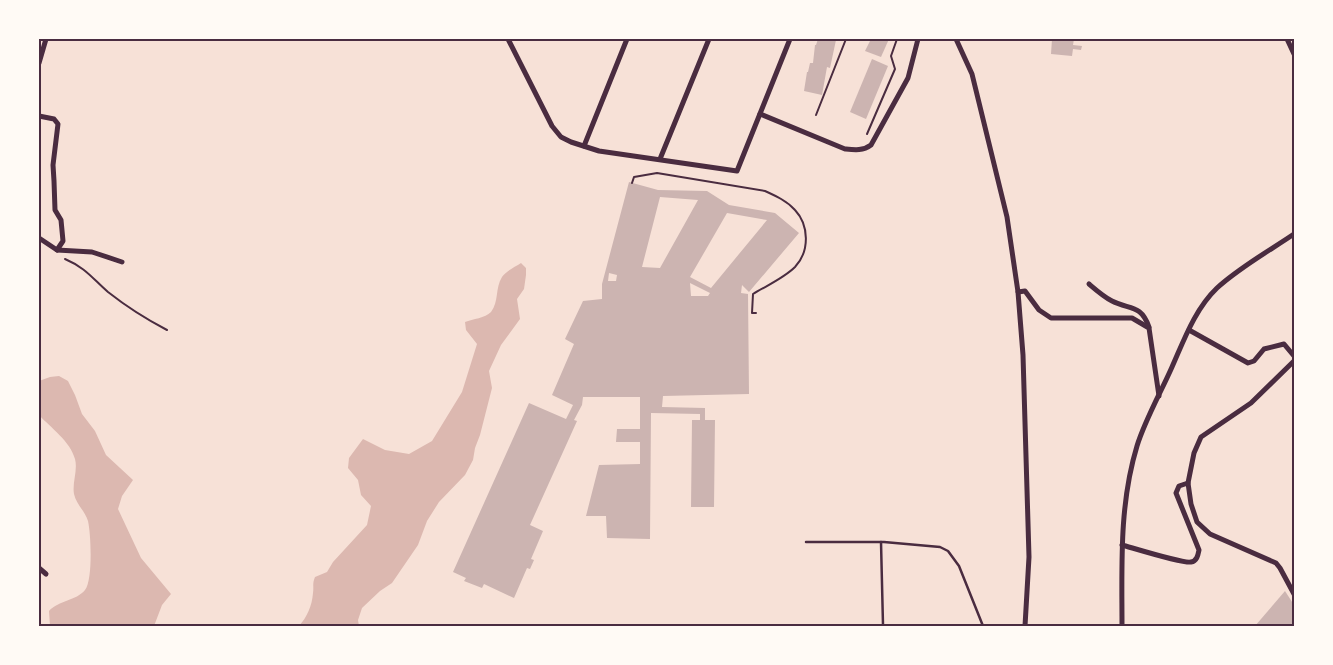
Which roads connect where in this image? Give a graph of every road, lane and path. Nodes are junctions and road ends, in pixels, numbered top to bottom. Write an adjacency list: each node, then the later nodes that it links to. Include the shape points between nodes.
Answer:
1 (46, 39): 12 (street)
2 (508, 39): 17 (street, via 552,126 561,137)
3 (627, 39): 17 (street)
4 (708, 39): 18 (street)
5 (790, 39): 13 (street)
6 (846, 39): 14 (path)
7 (897, 39): 16 (path, via 892,56 894,69)
8 (918, 39): 13 (street, via 908,78 871,145 865,149 845,149)
9 (956, 39): 25 (street, via 972,74 1005,208)
10 (1287, 39): 11 (street)
11 (1294, 54)
12 (39, 63)
13 (760, 114): 18 (street, via 737,171)
14 (816, 115)
15 (39, 116): 22 (street, via 54,119 58,124 53,165 56,210 62,220 63,241)
16 (866, 135)
17 (584, 146): 18 (street)
18 (660, 160)
19 (632, 183): 26 (path, via 634,176 657,173 765,192 795,209 806,234 805,248 793,269 753,294 752,313)
20 (1294, 234): 29 (street, via 1217,289 1200,309)
21 (39, 238): 22 (street)
22 (57, 250): 23 (street, via 92,252); 28 (path, via 62,257 89,272 137,314)
23 (122, 262)
24 (1089, 284): 27 (street, via 1118,304 1136,308 1146,318)
25 (1018, 292): 27 (street, via 1025,291 1051,318 1132,318); 42 (street, via 1029,548)
26 (756, 313)
27 (1149, 328): 32 (street)
28 (167, 330)
29 (1189, 330): 30 (street, via 1248,363 1254,362 1264,348 1284,344); 32 (street)
30 (1294, 356)
31 (1294, 361): 33 (street, via 1251,403 1201,438 1194,453)
32 (1159, 397): 36 (street, via 1138,444 1125,500)
33 (1188, 483): 36 (street, via 1179,486 1176,493 1199,550 1194,562); 39 (street, via 1190,504 1197,522 1210,534 1276,563)
34 (806, 542): 35 (lane)
35 (881, 542): 40 (lane); 41 (lane, via 940,547 948,551 959,566)
36 (1122, 545): 43 (street)
37 (39, 568): 38 (street)
38 (46, 574)
39 (1294, 594)
40 (883, 625)
41 (983, 626)
42 (1025, 626)
43 (1122, 626)

